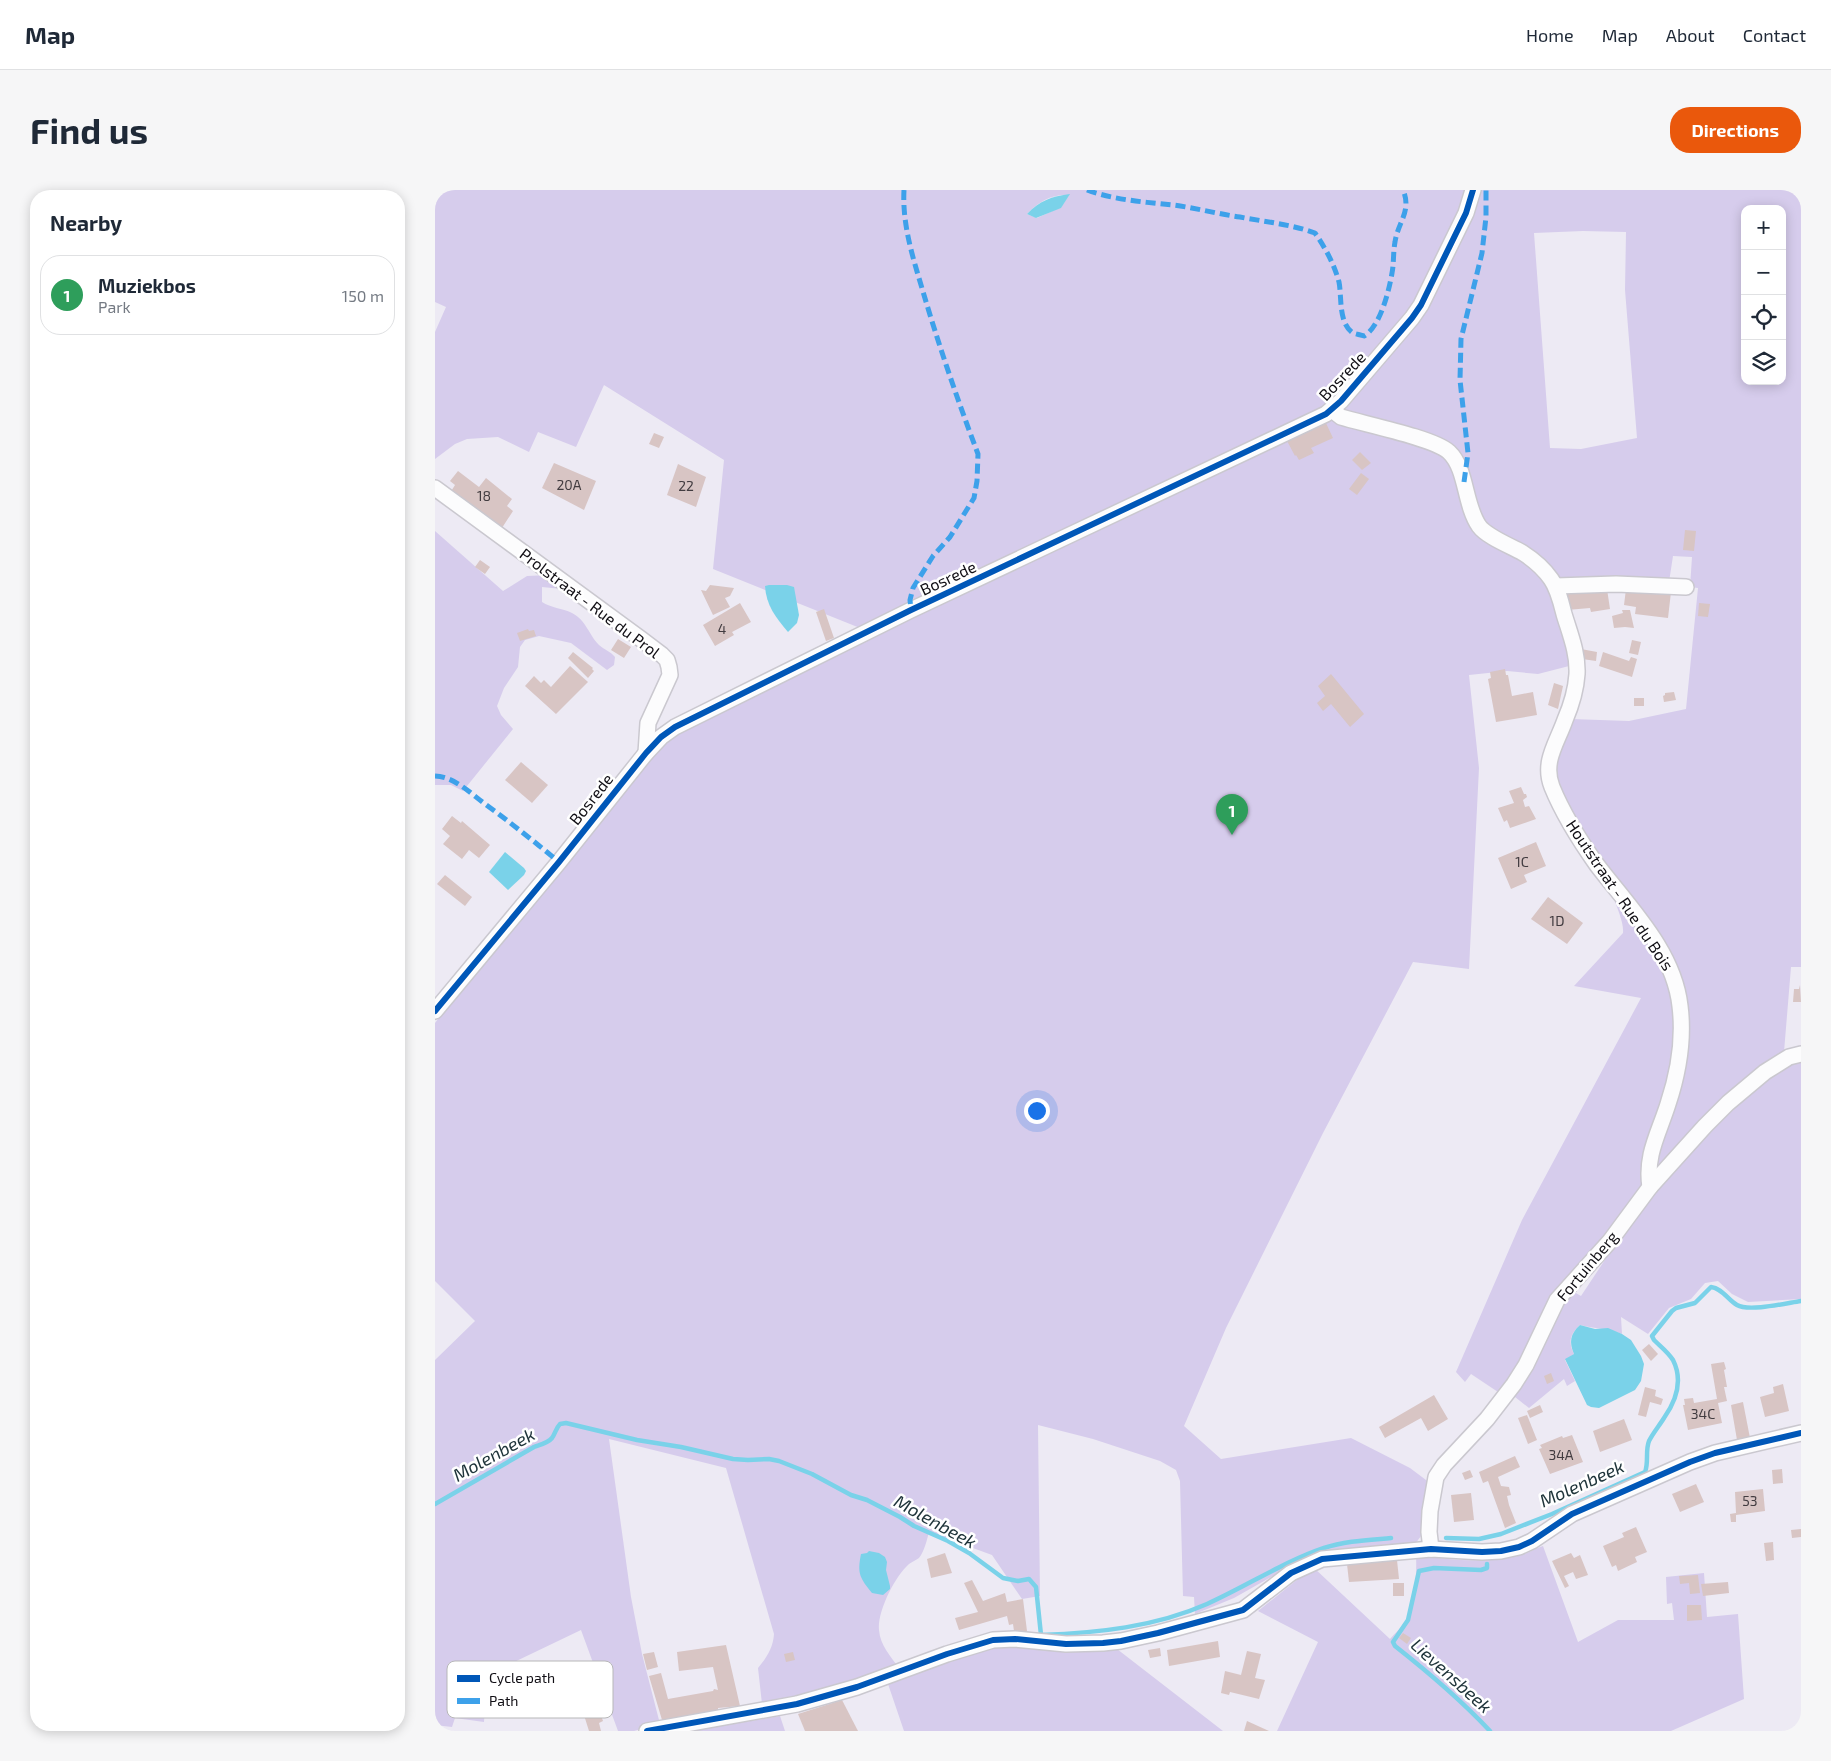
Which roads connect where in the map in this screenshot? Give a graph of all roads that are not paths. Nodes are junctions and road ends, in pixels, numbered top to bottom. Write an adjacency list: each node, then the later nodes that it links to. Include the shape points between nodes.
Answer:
1 (1473, 190): 2 (street, Bosrede, via 1466,214 1421,305)
2 (1332, 410): 4 (street, Houtstraat - Rue du Bois, via 1341,417 1411,436 1448,451 1456,461 1473,515 1481,528 1526,555); 6 (street, Bosrede, via 704,711 675,726)
3 (435, 488): 6 (street, Prolstraat - Rue du Prol, via 667,660 670,675 648,723)
4 (1556, 586): 5 (street); 9 (street, Houtstraat - Rue du Bois, via 1574,645 1577,674 1565,720 1549,759 1551,785 1587,851 1629,903 1662,954 1674,977 1680,1004 1678,1062 1648,1168)
5 (1686, 587)
6 (646, 753): 7 (street, Bosrede)
7 (435, 1011)
8 (1801, 1054): 9 (street, Fortuinberg, via 1765,1072 1728,1103)
9 (1650, 1187): 11 (street, Fortuinberg, via 1610,1240 1557,1300 1514,1384 1436,1477 1430,1511)
10 (1801, 1433): 11 (street, via 1715,1453 1691,1462 1579,1510 1519,1547 1482,1552)
11 (1431, 1549): 12 (street, via 1317,1561 1291,1572 1243,1610 1139,1638 1066,1644 993,1640 857,1687 806,1701)
12 (647, 1731)

